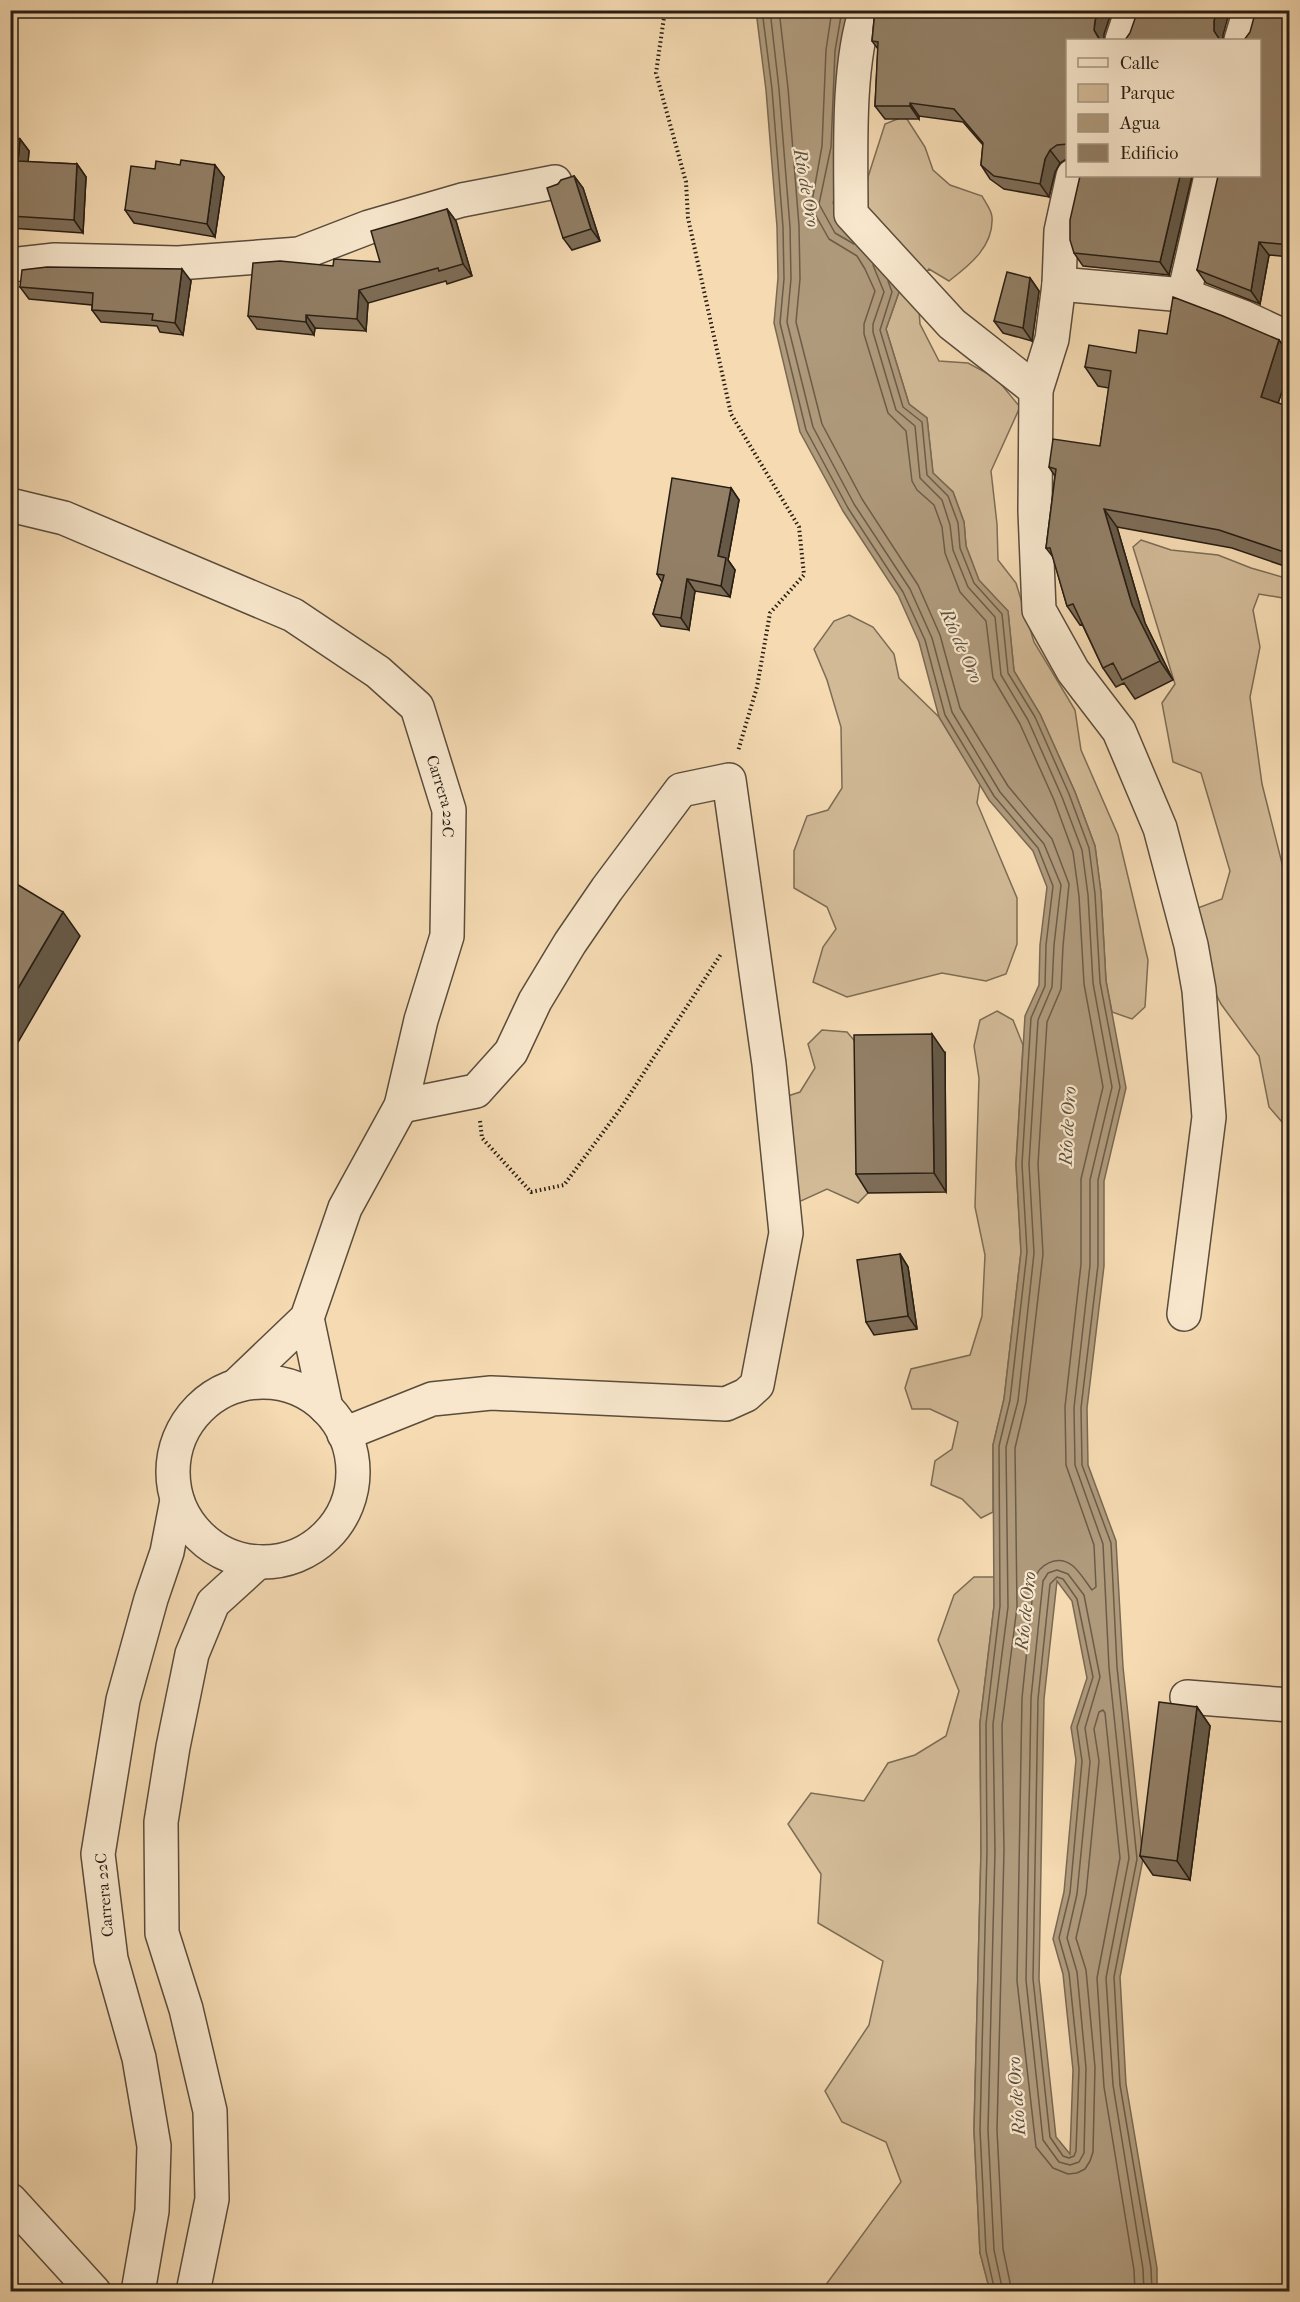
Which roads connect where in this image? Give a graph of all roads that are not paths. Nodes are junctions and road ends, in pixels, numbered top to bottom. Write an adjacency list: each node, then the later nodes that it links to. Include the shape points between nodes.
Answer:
1 (866, 10): 13 (street, via 859,30 854,85 851,214 952,324)
2 (1132, 10): 4 (street)
3 (1250, 10): 5 (street)
4 (1122, 39)
5 (1241, 39)
6 (1073, 177): 10 (street, via 1061,231)
7 (1212, 177): 11 (street)
8 (555, 182): 9 (street, via 462,200 369,227 299,254 178,263 55,260)
9 (10, 265)
10 (1059, 284): 11 (street); 13 (street, via 1052,339)
11 (1184, 295): 12 (street)
12 (1290, 339)
13 (1036, 390): 16 (street, via 1039,609 1073,671 1119,730 1160,828 1199,990 1209,1117)
14 (10, 505): 15 (street, Carrera 22C, via 64,518 293,615 378,672 417,707 449,810 447,936 421,1020)
15 (401, 1106): 17 (street, Carrera 22C, via 345,1208); 19 (street, via 476,1090 511,1052 535,1001 570,943 681,790 729,780 769,1064 786,1233 757,1385 726,1404 490,1393 432,1399)
16 (1184, 1314)
17 (308, 1318): 18 (street, Carrera 22C); 19 (street, Carrera 22C)
18 (238, 1384): 19 (street, via 268,1382 289,1386 309,1395); 20 (street, via 206,1402 180,1436 174,1457)
19 (335, 1421): 21 (street, via 349,1445 353,1466 346,1509 320,1543 280,1561)
20 (177, 1500): 21 (street, via 200,1537 237,1559); 26 (street, Carrera 22C, via 167,1552 123,1700 98,1854 111,1959 139,2058 154,2146 152,2211)
21 (258, 1562): 27 (street, via 213,1603 192,1654 161,1822 162,1933 186,2009 210,2111 212,2199)
22 (1187, 1697): 23 (street)
23 (1290, 1705)
24 (10, 2200): 25 (street)
25 (94, 2292)
26 (138, 2292)
27 (193, 2292)

